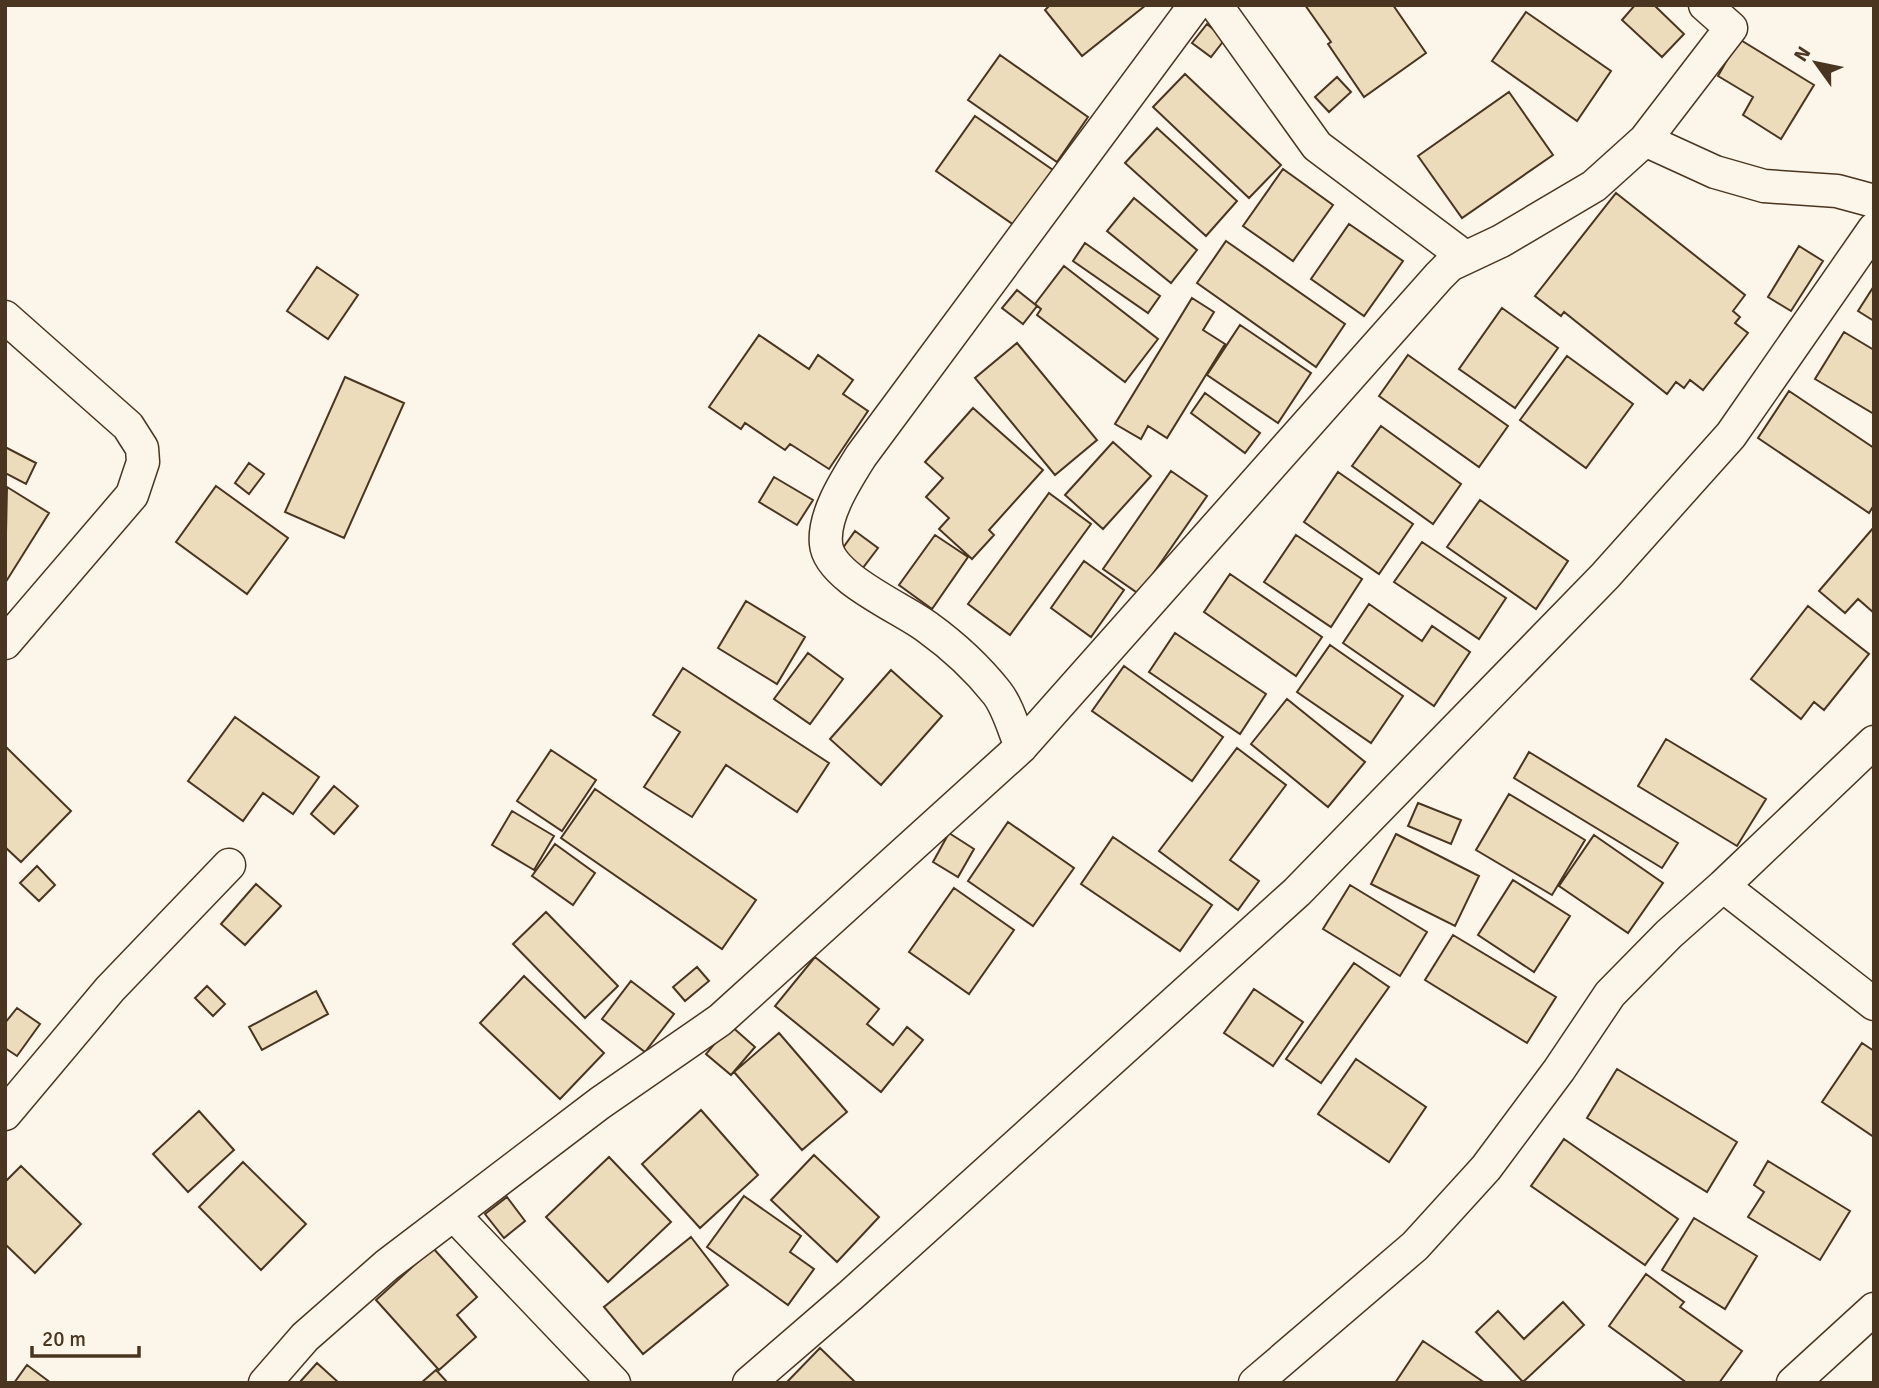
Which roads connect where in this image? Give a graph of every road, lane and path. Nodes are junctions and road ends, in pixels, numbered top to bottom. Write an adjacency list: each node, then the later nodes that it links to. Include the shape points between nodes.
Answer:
1 (1195, 5): 11 (street, via 861,456 839,490 830,515 826,545 835,564 928,627 964,659 998,695)
2 (1216, 5): 7 (street, via 1317,146)
3 (1705, 5): 4 (street, via 1731,28)
4 (1645, 139): 5 (street, via 1715,172 1764,187 1837,191); 7 (street, via 1594,186 1502,241)
5 (1874, 201)
6 (1874, 229): 20 (street, via 1731,435 1586,596 1297,892)
7 (1465, 257): 11 (street, via 1439,276)
8 (5, 317): 9 (street, via 128,426 142,448 143,462 132,495)
9 (5, 643)
10 (1874, 742): 13 (street)
11 (1021, 747): 16 (street, via 720,1020 600,1103)
12 (229, 865): 15 (street, via 110,989)
13 (1723, 886): 14 (street); 21 (street, via 1609,994 1486,1168 1415,1246)
14 (1874, 1004)
15 (5, 1114)
16 (454, 1215): 18 (street, via 387,1265 305,1337); 19 (street)
17 (1874, 1309): 22 (street)
18 (265, 1383)
19 (614, 1383)
20 (749, 1383)
21 (1255, 1383)
22 (1793, 1383)

